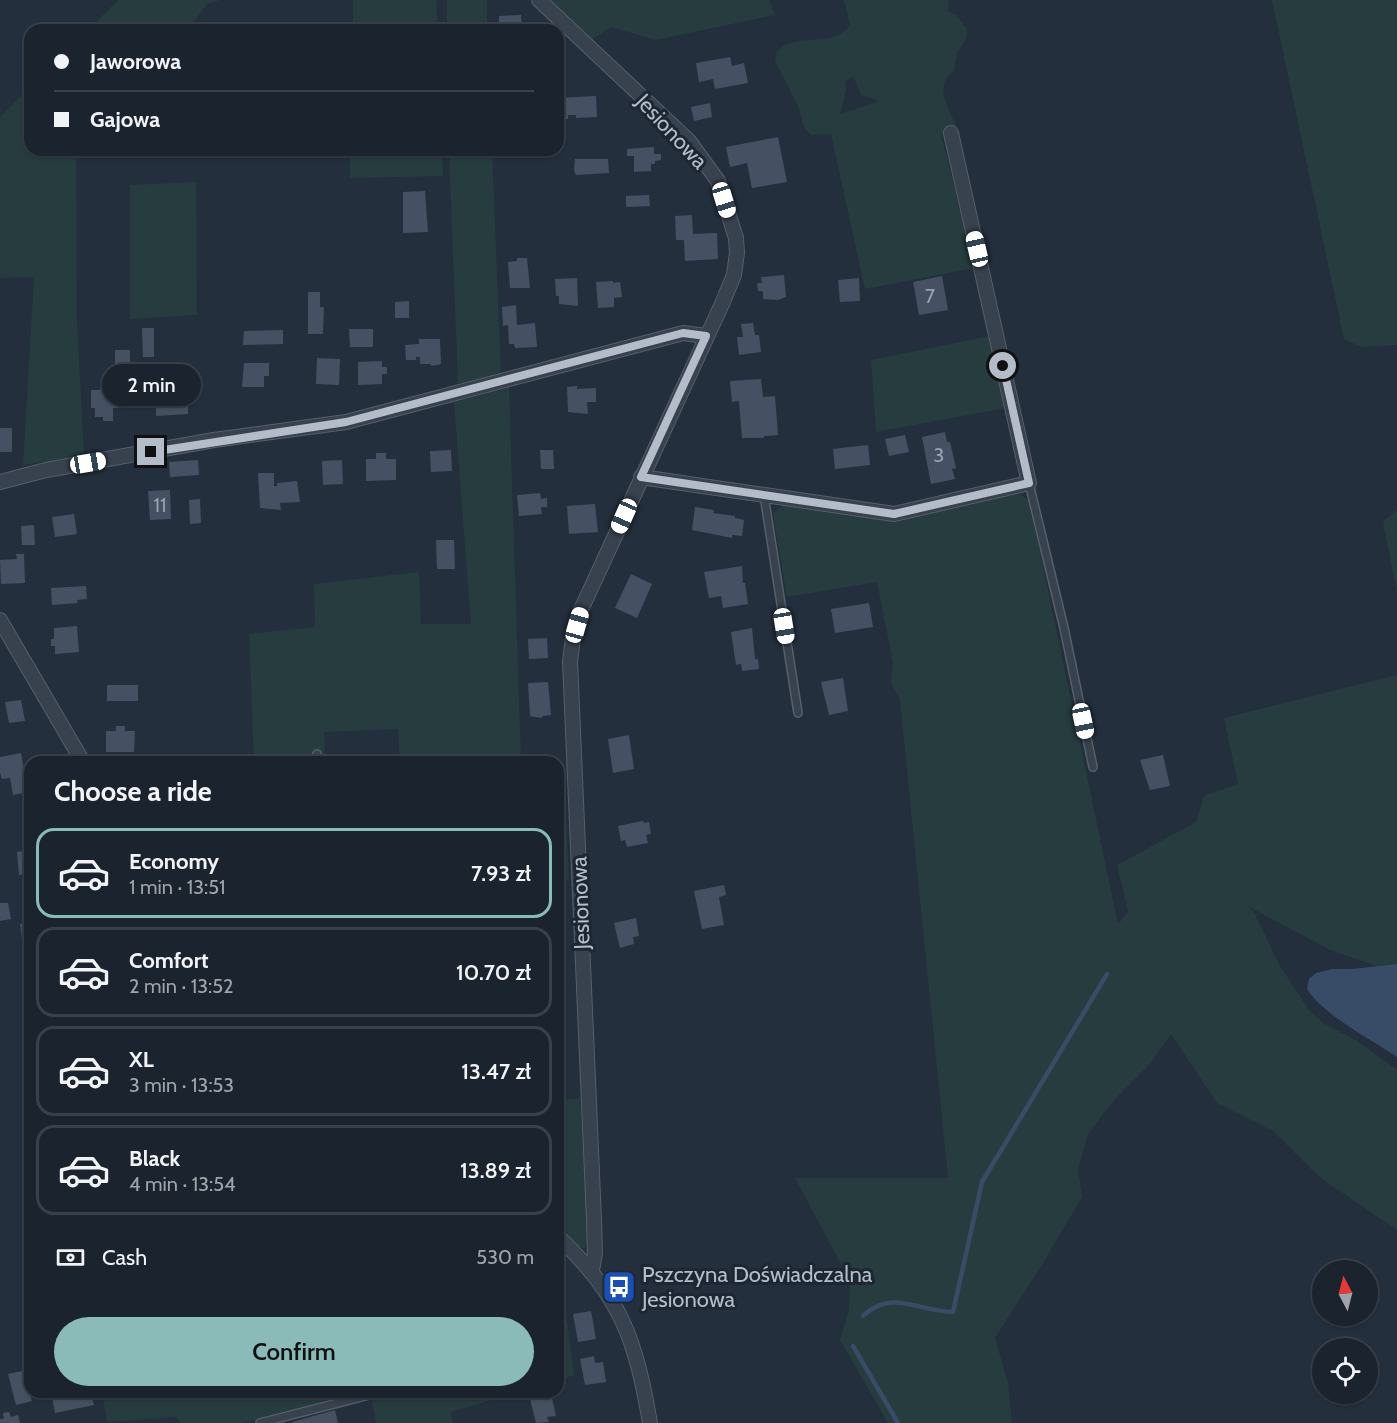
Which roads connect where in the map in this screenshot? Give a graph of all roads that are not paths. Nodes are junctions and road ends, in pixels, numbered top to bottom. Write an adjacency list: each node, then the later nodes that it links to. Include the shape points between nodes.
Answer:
1 (539, 0): 3 (street, Jesionowa, via 688,141 718,181 736,238 737,264)
2 (951, 133): 6 (street)
3 (706, 336): 4 (street, Jesionowa); 5 (street, via 683,333 346,422 214,440)
4 (641, 477): 7 (street); 14 (street, Jesionowa, via 580,612 570,660 594,1220)
5 (0, 482)
6 (1029, 483): 7 (street, via 894,514); 12 (lane)
7 (764, 495): 10 (lane)
8 (3, 624): 9 (street); 11 (street)
9 (0, 646)
10 (798, 713)
11 (80, 756)
12 (1093, 767)
13 (564, 1243): 14 (street)
14 (592, 1270): 17 (street, via 630,1335)
15 (358, 1398): 16 (lane)
16 (260, 1423)
17 (651, 1423)

